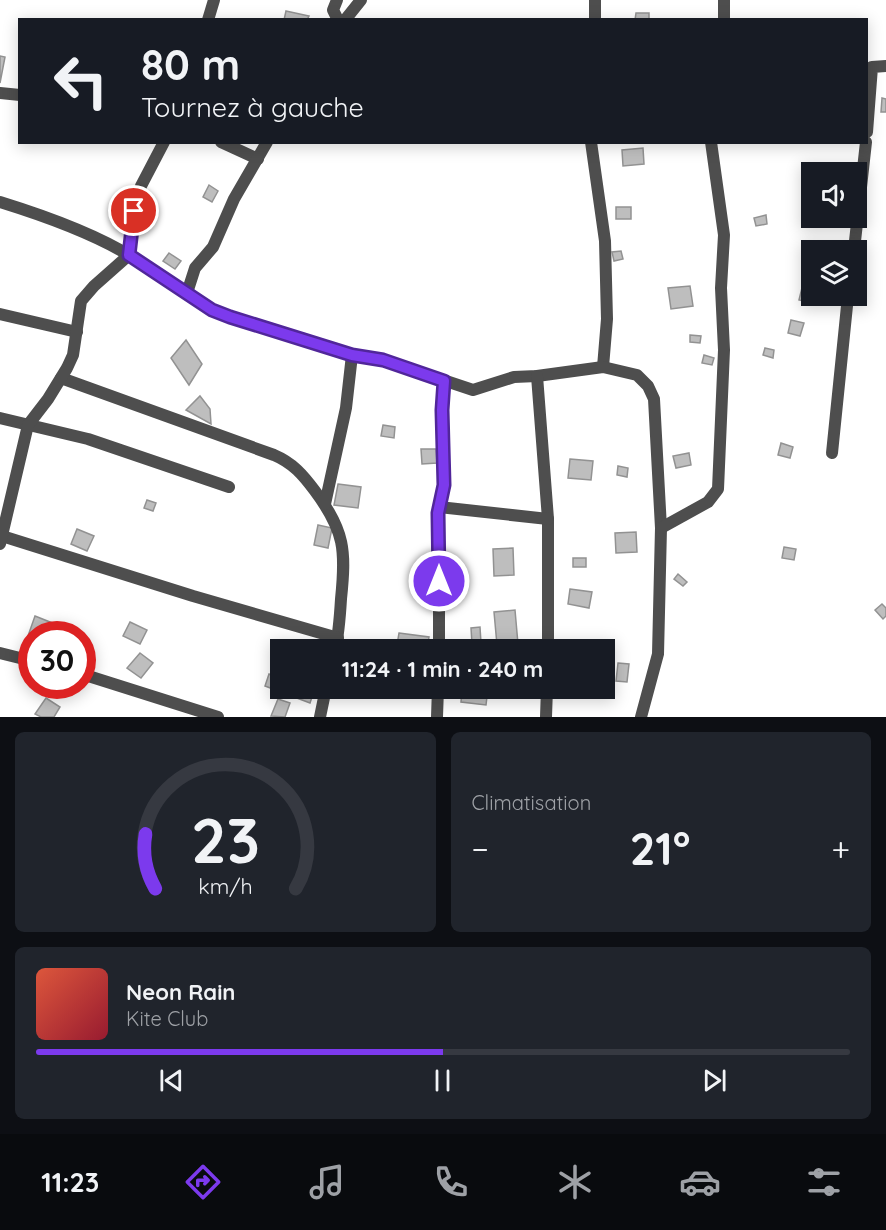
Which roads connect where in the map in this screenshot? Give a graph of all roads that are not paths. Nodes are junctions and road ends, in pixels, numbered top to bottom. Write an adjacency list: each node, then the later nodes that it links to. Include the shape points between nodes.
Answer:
1 (214, 0): 6 (street)
2 (337, 0): 7 (street, via 333,10)
3 (361, 0): 8 (street)
4 (595, 0): 9 (street)
5 (724, 0): 10 (street)
6 (209, 18)
7 (337, 18)
8 (347, 18)
9 (595, 18)
10 (724, 18)
11 (886, 66): 14 (street, via 872,67)
12 (0, 93): 13 (street)
13 (18, 95)
14 (868, 119)
15 (163, 144): 24 (street, via 141,186)
16 (224, 144): 21 (street)
17 (266, 144): 21 (street)
18 (591, 144): 30 (street, via 605,241 607,319)
19 (711, 144): 41 (street, via 724,235 718,489 708,502)
20 (866, 144): 23 (street)
21 (258, 159): 25 (street, via 234,198 213,247 195,268)
22 (0, 202): 24 (street, via 72,228)
23 (855, 240)
24 (129, 255): 25 (street); 28 (street, via 81,301)
25 (187, 293): 29 (street, via 230,317)
26 (847, 306): 36 (street)
27 (0, 314): 28 (street)
28 (77, 332): 32 (street, via 73,355)
29 (352, 355): 33 (street, via 383,360); 38 (street, via 351,381)
30 (603, 367): 31 (street); 41 (street, via 637,375 652,392)
31 (537, 376): 33 (street, via 514,377 473,390); 40 (street)
32 (61, 378): 35 (street); 38 (street, via 287,460)
33 (444, 381): 39 (street, via 444,485)
34 (0, 418): 35 (street)
35 (28, 425): 37 (street, via 88,439); 42 (street)
36 (832, 453)
37 (229, 487)
38 (325, 504): 44 (street, via 342,542 345,563)
39 (439, 507): 40 (street); 45 (street)
40 (548, 519): 46 (street)
41 (661, 528): 57 (street, via 658,654)
42 (1, 540): 43 (street, via 193,596)
43 (321, 639)
44 (337, 639)
45 (439, 639)
46 (548, 639)
47 (0, 652): 48 (street)
48 (18, 657)
49 (96, 678): 53 (street)
50 (324, 699): 54 (street)
51 (438, 699): 55 (street)
52 (547, 699): 56 (street)
53 (218, 717)
54 (320, 717)
55 (437, 717)
56 (546, 717)
57 (641, 717)

